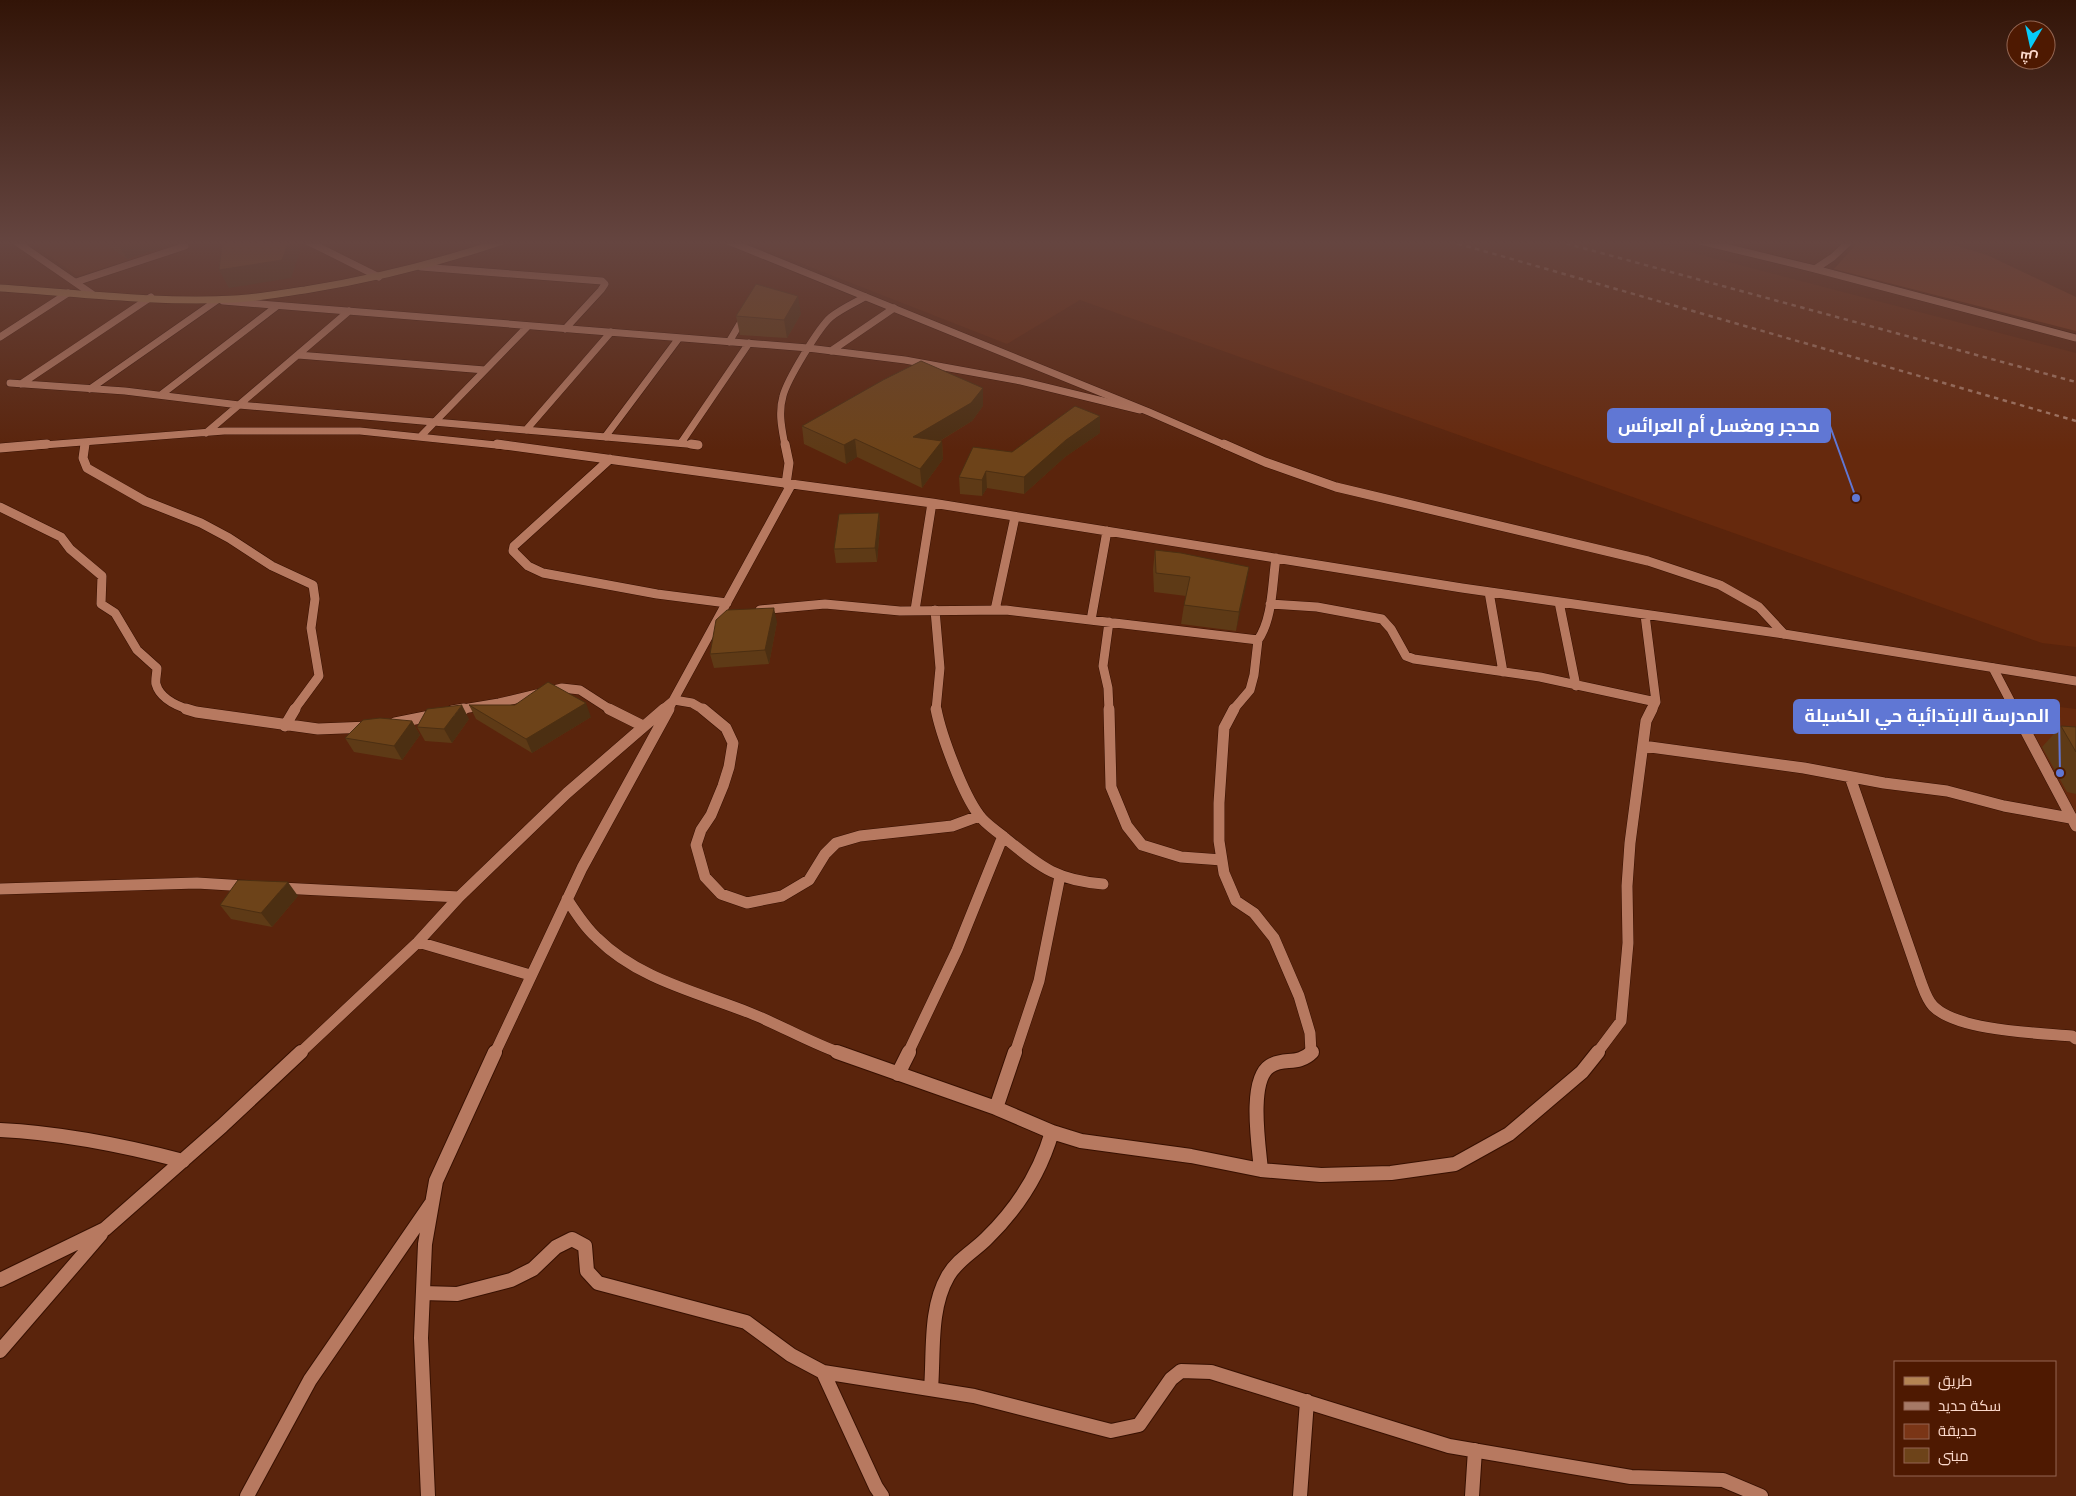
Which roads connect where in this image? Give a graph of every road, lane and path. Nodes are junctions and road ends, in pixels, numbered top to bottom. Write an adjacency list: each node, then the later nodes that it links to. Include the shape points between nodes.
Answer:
1 (40, 311): 15 (street)
2 (130, 311): 25 (street)
3 (202, 311): 26 (street)
4 (271, 311): 27 (street)
5 (349, 311): 12 (street); 22 (street)
6 (581, 311): 13 (street)
7 (747, 311): 18 (street)
8 (841, 311): 20 (street, via 822,326)
9 (890, 311): 21 (street)
10 (901, 311): 29 (street)
11 (1973, 311): 17 (street)
12 (528, 326): 13 (street); 23 (street)
13 (565, 328): 14 (street)
14 (611, 332): 16 (street); 31 (street)
15 (0, 337)
16 (679, 338): 18 (street); 34 (street)
17 (2076, 338)
18 (729, 342): 19 (street)
19 (749, 343): 20 (street); 36 (street)
20 (808, 348): 21 (street); 40 (street, via 783,395 781,408)
21 (831, 351): 29 (street, via 905,360 1021,381)
22 (298, 355): 23 (street); 28 (street)
23 (485, 370): 30 (street)
24 (10, 383): 25 (street)
25 (21, 384): 26 (street)
26 (90, 389): 27 (street)
27 (162, 394): 28 (street)
28 (238, 405): 30 (street); 32 (street)
29 (1149, 412): 57 (street, via 1265,462 1336,487 1648,560 1711,582 1759,607)
30 (436, 422): 31 (street); 33 (street)
31 (526, 430): 34 (street)
32 (206, 433): 33 (street, via 360,431); 35 (street)
33 (421, 436): 39 (street)
34 (605, 436): 36 (street)
35 (86, 442): 38 (street); 65 (street, via 82,452 87,468 145,502 229,538 272,566 313,586 315,599 311,628 319,676)
36 (681, 443): 37 (street)
37 (698, 445)
38 (0, 448)
39 (610, 458): 40 (street); 49 (street, via 526,534 513,551 528,566 543,573)
40 (789, 484): 41 (street); 49 (street)
41 (932, 504): 43 (street); 50 (street)
42 (0, 507): 65 (street, via 60,537 102,576 102,604 114,613 137,650 157,668 156,684 174,706)
43 (1015, 517): 44 (street); 52 (street)
44 (1107, 531): 45 (street); 55 (street)
45 (1276, 558): 46 (street); 48 (street)
46 (1489, 592): 47 (street); 60 (street)
47 (1558, 602): 54 (street); 62 (street)
48 (1270, 604): 58 (street, via 1262,636); 60 (street, via 1317,607 1382,619 1387,622 1406,656)
49 (727, 609): 63 (street)
50 (915, 610): 51 (street); 53 (street, via 825,604)
51 (936, 610): 52 (street); 69 (street, via 940,668 935,705 938,726)
52 (995, 610): 55 (street)
53 (749, 611)
54 (1645, 615): 57 (street); 64 (street)
55 (1091, 620): 56 (street)
56 (1109, 622): 58 (street); 72 (street, via 1103,666 1108,688 1111,787 1127,826 1142,846 1181,857)
57 (1784, 634): 59 (street)
58 (1258, 640): 72 (street, via 1250,690 1230,713 1224,728 1219,803)
59 (1993, 668): 61 (street); 70 (street)
60 (1503, 672): 62 (street)
61 (2076, 681)
62 (1576, 686): 64 (street)
63 (674, 700): 66 (street); 69 (street, via 703,709 726,728 733,743 723,786 696,845 704,877 721,894 747,903 782,896 809,880 836,843 860,836 952,826); 77 (street)
64 (1656, 702): 67 (street, via 1646,721)
65 (285, 726): 66 (street, via 318,729 382,725 562,688 580,690)
66 (643, 726): 76 (street, via 567,793)
67 (1643, 746): 68 (street); 86 (street, via 1630,843 1628,943 1621,1021 1582,1072 1509,1134 1455,1164 1391,1173 1322,1174)
68 (1850, 777): 70 (street, via 1948,792); 80 (street, via 1924,989 1934,1008 1968,1023)
69 (979, 816): 71 (street)
70 (2075, 821)
71 (1003, 836): 73 (street, via 1041,867); 81 (street, via 957,950)
72 (1222, 860): 86 (street, via 1236,901 1254,913 1274,938 1299,996 1310,1033 1312,1052 1303,1059 1275,1063 1260,1074 1257,1109)
73 (1060, 876): 74 (street); 82 (street, via 1039,981)
74 (1103, 884)
75 (0, 889): 76 (street, via 197,883)
76 (459, 897): 78 (street)
77 (567, 899): 79 (street); 81 (street, via 578,919 601,944 628,964 667,983 795,1032 821,1046)
78 (418, 942): 79 (street); 85 (street)
79 (530, 975): 87 (street, via 436,1181)
80 (2076, 1039)
81 (898, 1074): 82 (street)
82 (996, 1108): 84 (street)
83 (0, 1130): 85 (street, via 51,1133 122,1145)
84 (1052, 1132): 86 (street, via 1082,1141 1191,1156); 93 (street, via 1045,1158 1011,1213 959,1261 948,1276 940,1295 935,1327)
85 (183, 1161): 88 (street)
86 (1261, 1170)
87 (432, 1201): 90 (street, via 425,1244); 96 (street, via 310,1380)
88 (105, 1229): 89 (street); 91 (street)
89 (0, 1280)
90 (423, 1293): 92 (street, via 457,1294 511,1280 533,1269 556,1247 572,1238 585,1246 587,1271 598,1283 746,1322 790,1355); 97 (street, via 421,1338)
91 (0, 1351)
92 (824, 1372): 93 (street); 98 (street)
93 (932, 1389): 94 (street, via 974,1396 1111,1431 1139,1425 1171,1379 1181,1371 1211,1372)
94 (1307, 1401): 95 (street, via 1450,1446); 99 (street)
95 (1475, 1450): 100 (street); 101 (street, via 1631,1477 1723,1480)
96 (248, 1496)
97 (428, 1496)
98 (882, 1496)
99 (1300, 1496)
100 (1472, 1496)
101 (1761, 1496)

